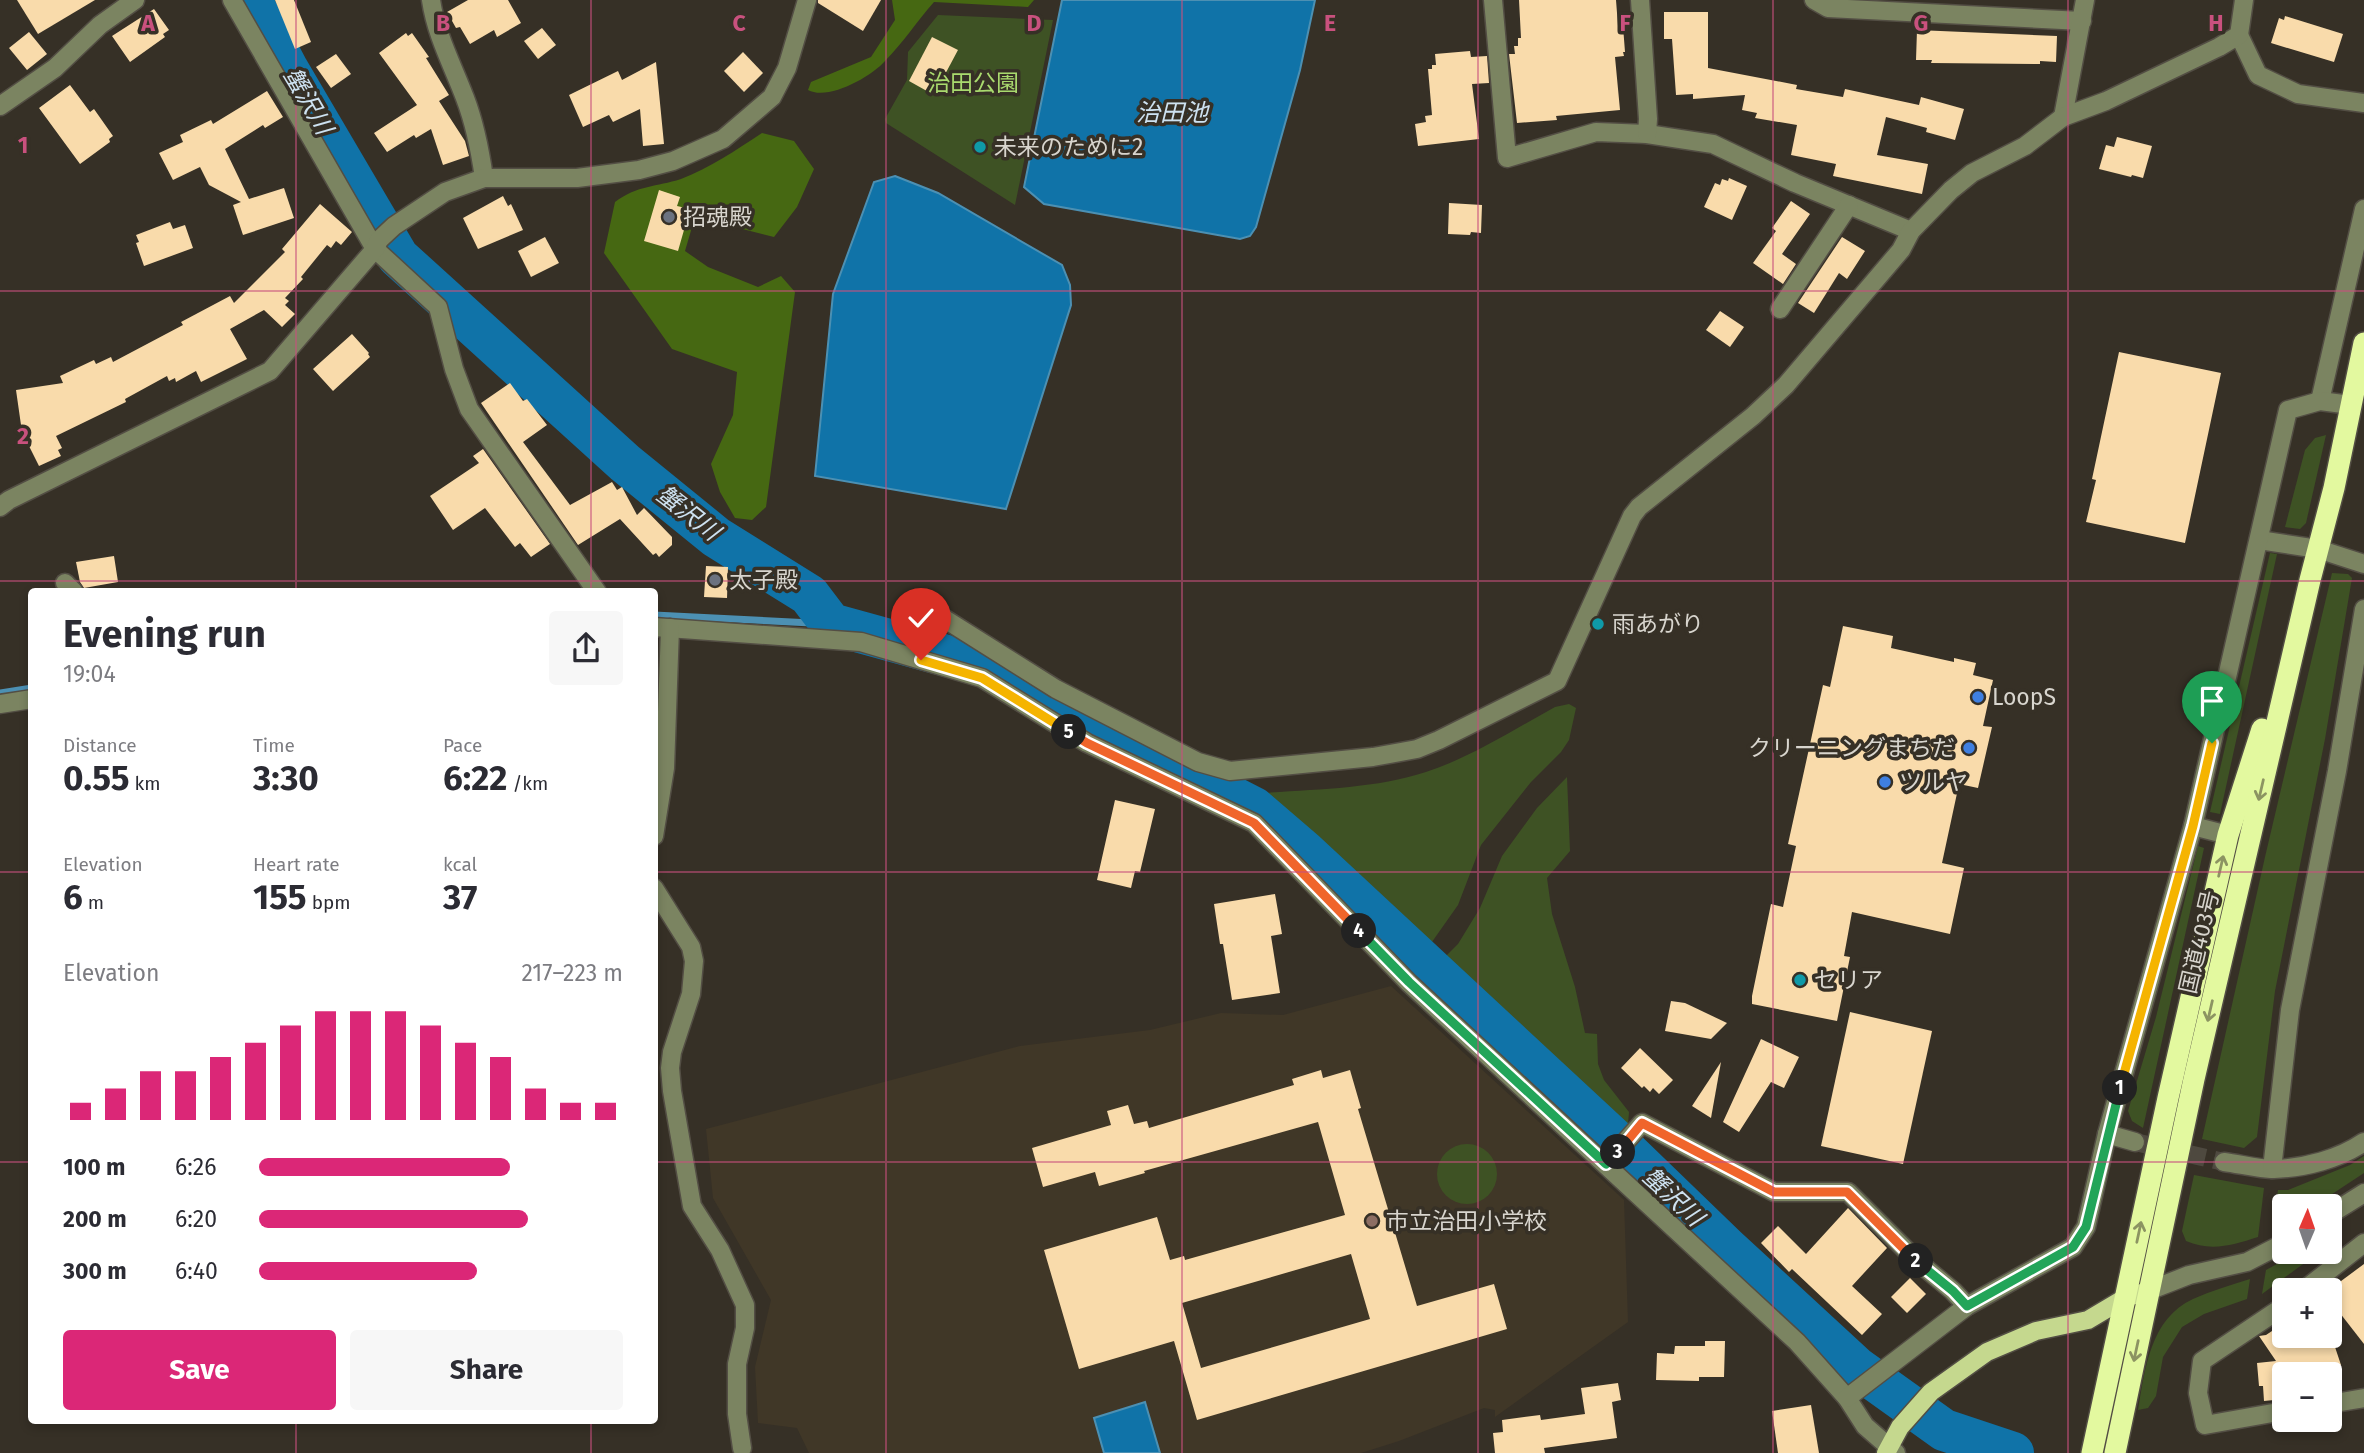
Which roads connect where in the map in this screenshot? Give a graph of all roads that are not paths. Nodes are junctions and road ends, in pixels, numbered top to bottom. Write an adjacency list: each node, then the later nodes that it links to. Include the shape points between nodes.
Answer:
1 (135, 0): 13 (street, via 100,25 55,68)
2 (232, 0): 20 (street)
3 (431, 0): 16 (street, via 476,132)
4 (807, 0): 16 (street, via 787,68 772,97 723,139 639,170 577,178)
5 (1493, 0): 15 (street, via 1507,158 1596,132)
6 (1640, 0): 15 (street)
7 (1814, 0): 10 (street, via 1828,8)
8 (2085, 0): 10 (street)
9 (2244, 0): 11 (street)
10 (2082, 21): 14 (street)
11 (2239, 35): 12 (street, via 2258,75 2298,94); 14 (street, via 2106,102)
12 (2364, 103)
13 (0, 106)
14 (2063, 117): 19 (street, via 2025,146 1972,173)
15 (1647, 134): 17 (street, via 1713,144)
16 (484, 178): 20 (street, via 445,192 394,226)
17 (1849, 205): 19 (street); 21 (street)
18 (2364, 209): 23 (street)
19 (1912, 231): 31 (street, via 1786,386 1639,507 1557,681 1416,749 1230,771 1198,762 1056,689 940,616)
20 (377, 245): 25 (street, via 270,371); 30 (street, via 438,307 469,409)
21 (1780, 309)
22 (2364, 342): 24 (highway, 国道403号)
23 (2320, 401): 24 (street); 26 (street, via 2288,410)
24 (2351, 405): 27 (highway, 国道403号)
25 (0, 507)
26 (2259, 540): 27 (street); 37 (street)
27 (2318, 549): 28 (street); 29 (highway, 国道403号)
28 (2364, 564)
29 (2309, 580): 38 (highway, 国道403号); 51 (highway, 国道403号, one-way to 51)
30 (594, 588)
31 (914, 607)
32 (2364, 609): 45 (street, via 2290,1010)
33 (662, 628): 36 (street, via 665,768); 43 (street, via 861,642 982,678 1087,743 1254,823 1409,982)
34 (28, 700): 35 (street)
35 (0, 704)
36 (658, 811)
37 (2193, 826): 38 (street); 40 (street)
38 (2228, 835): 52 (highway, 国道403号, one-way to 38)
39 (658, 894): 59 (street, via 691,947 694,961 691,994 672,1052 672,1091 692,1206 720,1250 745,1305 737,1364)
40 (2107, 1134): 41 (street); 53 (street, via 2086,1227 2073,1247)
41 (2135, 1142)
42 (2364, 1142): 45 (street, via 2332,1158)
43 (1610, 1160): 53 (street, via 1642,1123 1774,1192 1847,1192); 55 (street)
44 (2224, 1162): 45 (street)
45 (2272, 1169)
46 (2364, 1193): 47 (street)
47 (2342, 1207)
48 (2364, 1243): 50 (street)
49 (2272, 1249): 51 (street, via 2247,1262 2189,1275)
50 (2319, 1278)
51 (2148, 1291): 52 (main road); 62 (highway, 国道403号, one-way to 62)
52 (2124, 1298): 60 (main road, via 2088,1321 2036,1331 1987,1352 1931,1392 1900,1427); 61 (highway, 国道403号)
53 (1967, 1306): 55 (street)
54 (2272, 1314): 58 (street, via 2202,1361 2198,1393 2205,1425)
55 (1851, 1394): 60 (street, via 1865,1426)
56 (2364, 1398): 57 (street)
57 (2342, 1402)
58 (2272, 1413)
59 (742, 1448)
60 (1890, 1451)
61 (2092, 1453)
62 (2115, 1453)

